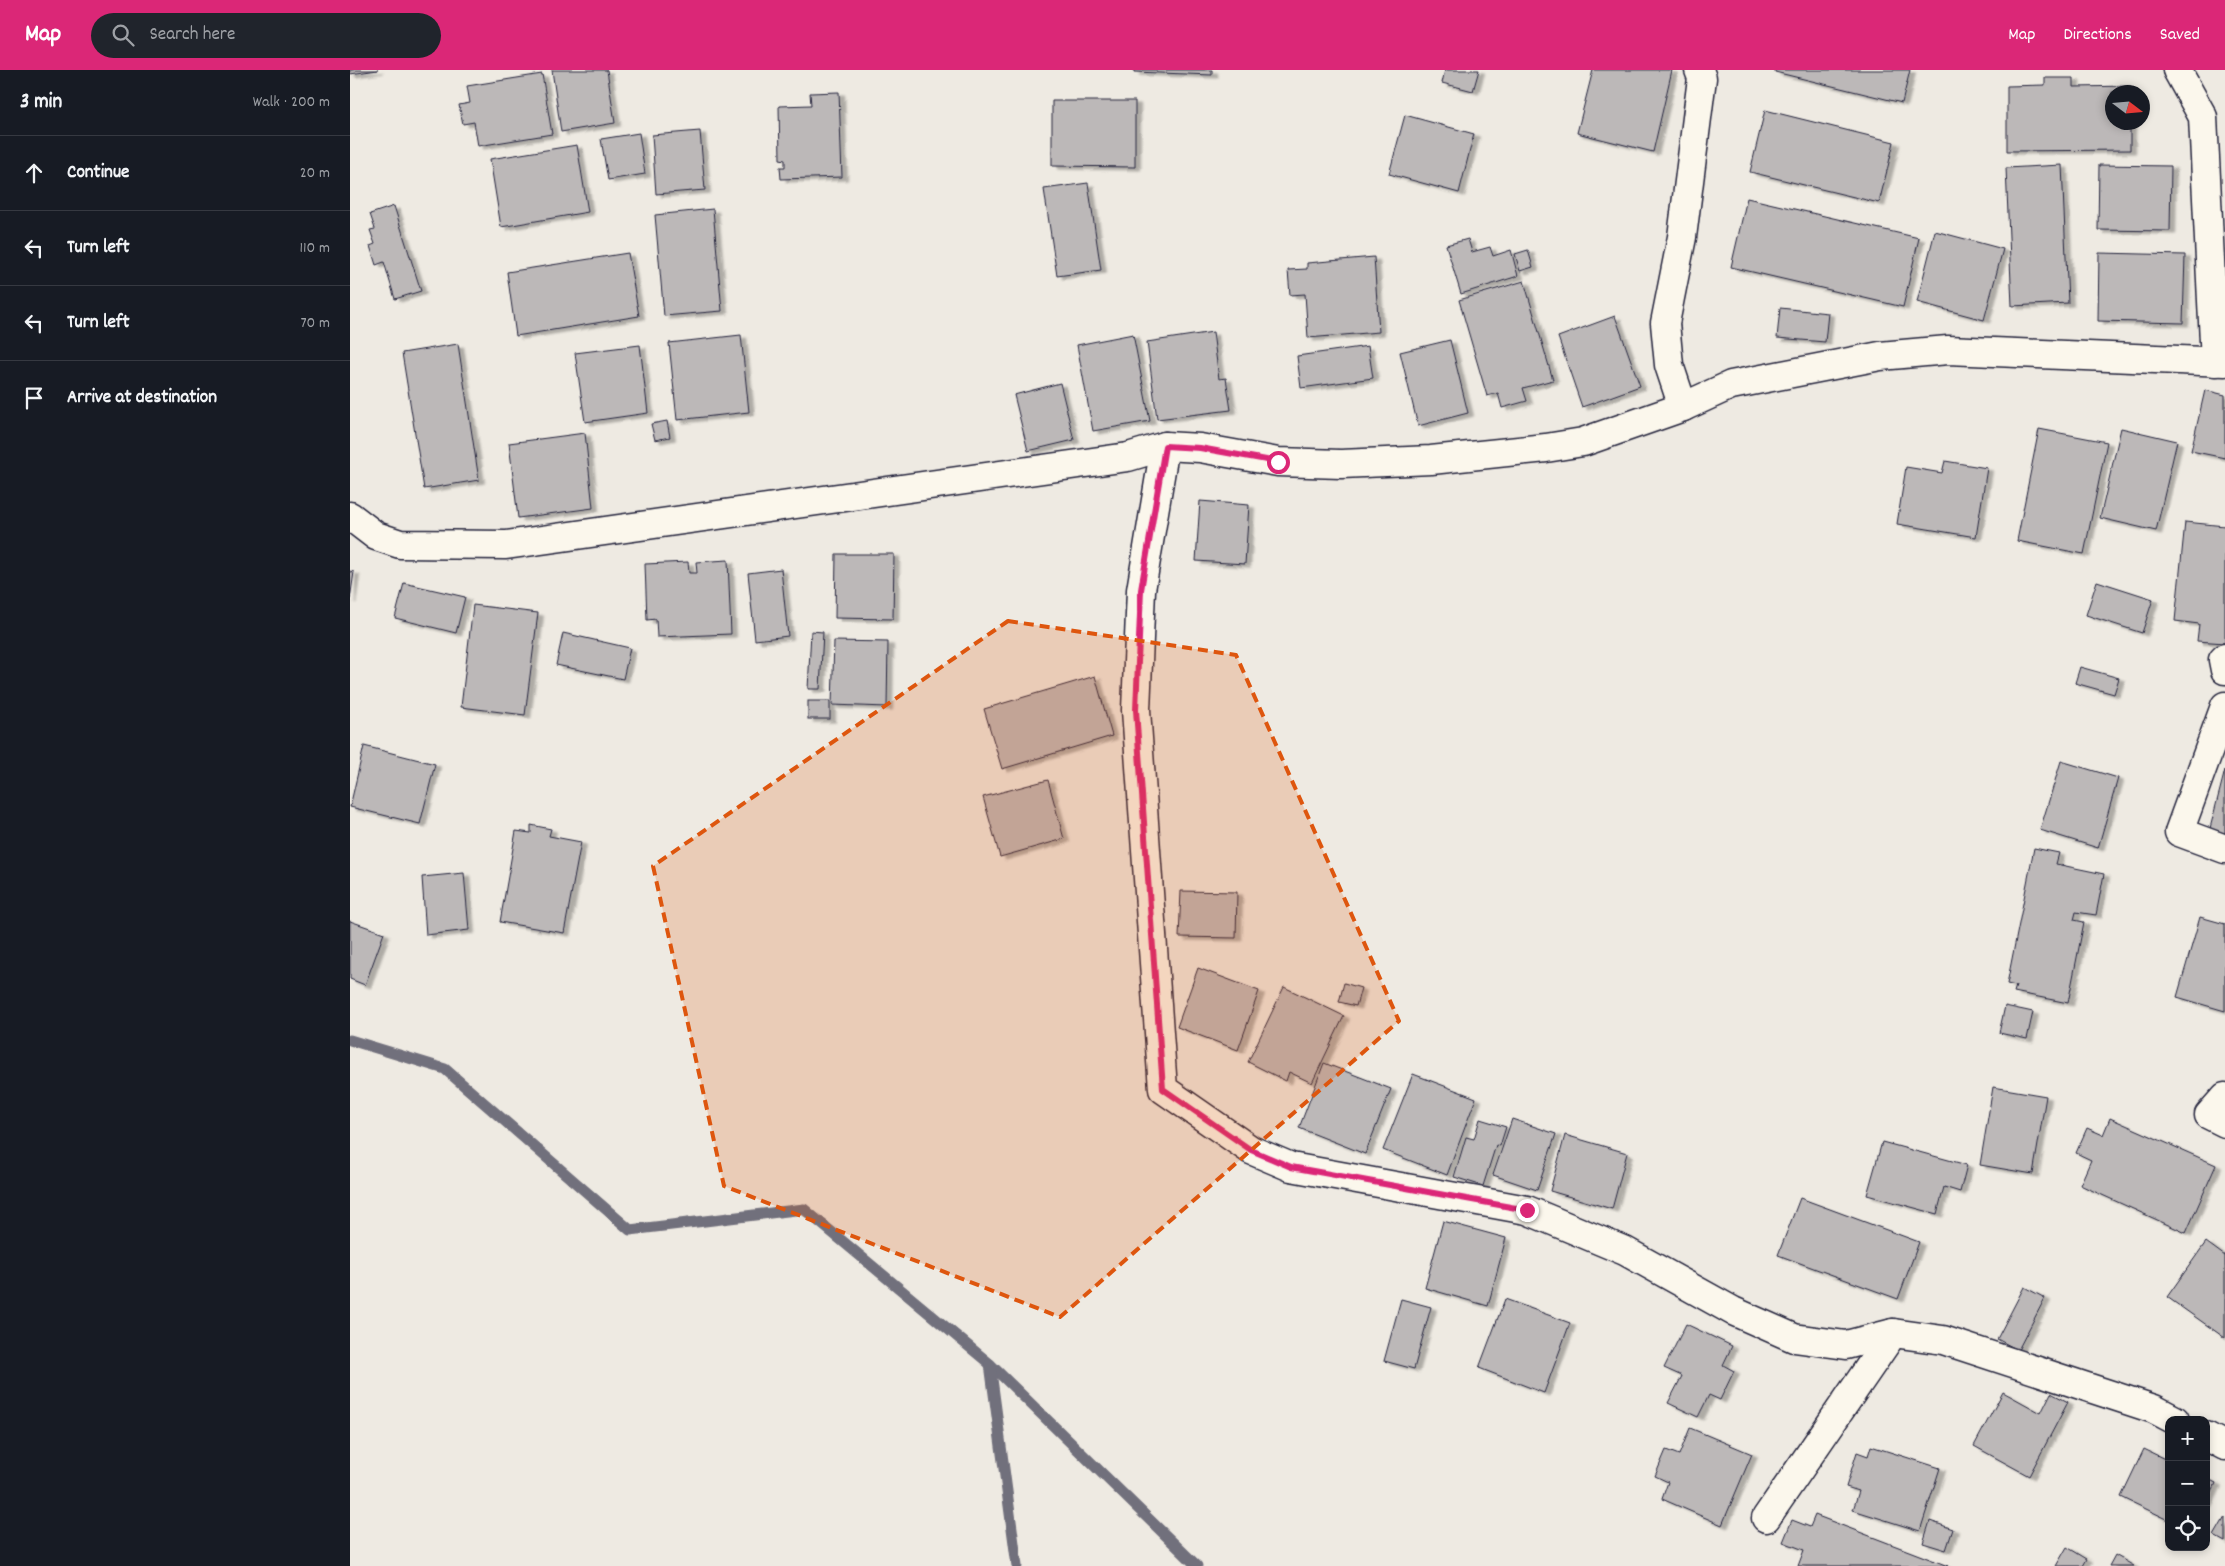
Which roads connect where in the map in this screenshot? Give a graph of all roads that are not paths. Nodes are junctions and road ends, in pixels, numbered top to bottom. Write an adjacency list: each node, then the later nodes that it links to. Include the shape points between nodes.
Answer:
1 (1699, 70): 4 (street, via 1702,78 1682,237 1666,323 1669,365)
2 (2177, 70): 3 (street, via 2203,117)
3 (2220, 362): 4 (street, via 1948,350 1880,356 1731,385)
4 (1683, 407): 5 (street, via 1583,442 1432,460 1341,464 1278,462 1200,448)
5 (1165, 446): 6 (street, via 1128,456 506,545 400,544 376,536); 13 (street, via 1141,590 1136,710 1163,1089 1251,1150 1291,1167 1527,1210 1625,1251 1732,1311 1794,1338 1846,1345)
6 (350, 516)
7 (2225, 658): 8 (street)
8 (2225, 670)
9 (2225, 706): 10 (street, via 2179,832)
10 (2225, 849)
11 (2225, 1097): 12 (street, via 2210,1115)
12 (2225, 1123)
13 (1894, 1333): 14 (street, via 1944,1340 2154,1409); 17 (street)
14 (2167, 1416)
15 (2210, 1438): 16 (street)
16 (2225, 1446)
17 (1766, 1518)

